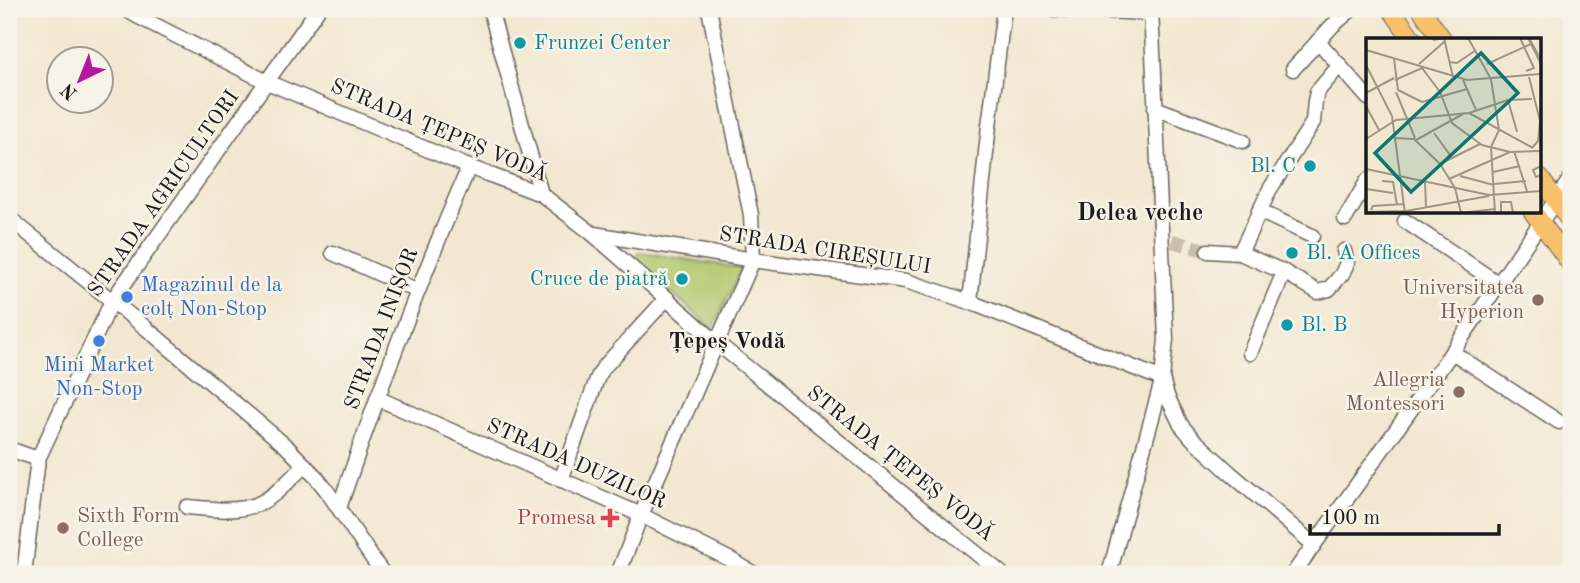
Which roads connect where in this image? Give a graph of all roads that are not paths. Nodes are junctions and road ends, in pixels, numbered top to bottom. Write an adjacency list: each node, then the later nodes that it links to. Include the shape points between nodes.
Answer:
1 (318, 9): 16 (street, STRADA AGRICULTORI)
2 (490, 9): 24 (street)
3 (709, 9): 39 (street, via 751,215)
4 (1004, 9): 46 (street)
5 (1053, 9): 10 (street)
6 (1352, 9): 13 (street)
7 (1391, 9): 11 (main road)
8 (1421, 9): 12 (main road)
9 (134, 11): 16 (street, STRADA ȚEPEȘ VODĂ)
10 (1151, 11): 18 (street)
11 (1412, 38)
12 (1442, 38)
13 (1318, 41): 14 (street); 15 (street)
14 (1340, 65): 17 (street); 26 (street, via 1317,92 1313,122)
15 (1293, 69)
16 (267, 82): 20 (street, STRADA ȚEPEȘ VODĂ); 45 (street, STRADA AGRICULTORI)
17 (1366, 96)
18 (1155, 108): 19 (street); 50 (street, via 1166,239)
19 (1243, 141)
20 (470, 167): 24 (street, STRADA ȚEPEȘ VODĂ); 43 (street, STRADA INIȘOR)
21 (1571, 178): 25 (street)
22 (1542, 181): 25 (main road)
23 (1366, 183): 29 (street)
24 (541, 194): 33 (street, STRADA ȚEPEȘ VODĂ)
25 (1555, 200): 27 (street); 32 (main road)
26 (1259, 211): 34 (street); 38 (street)
27 (1542, 212)
28 (1537, 217): 40 (main road); 42 (street)
29 (1345, 219)
30 (9, 220): 45 (street)
31 (1405, 221): 42 (street)
32 (1571, 222)
33 (593, 234): 39 (street, STRADA CIREȘULUI); 44 (street, STRADA ȚEPEȘ VODĂ)
34 (1312, 236)
35 (1208, 251): 38 (street)
36 (1344, 251): 41 (street, via 1347,263 1329,289 1318,292)
37 (333, 253): 43 (street)
38 (1240, 253): 41 (street)
39 (753, 260): 46 (street, STRADA CIREȘULUI, via 906,281); 47 (street)
40 (1571, 264)
41 (1284, 272): 48 (street)
42 (1499, 284): 49 (street)
43 (418, 291): 51 (street, STRADA INIȘOR)
44 (667, 298): 47 (street, STRADA ȚEPEȘ VODĂ); 56 (street, via 603,368)
45 (112, 301): 54 (street, STRADA AGRICULTORI); 55 (street)
46 (970, 302): 50 (street, STRADA CIREȘULUI)
47 (717, 343): 59 (street); 65 (street, STRADA ȚEPEȘ VODĂ)
48 (1250, 352)
49 (1452, 352): 52 (street); 60 (street)
50 (1162, 379): 60 (street, via 1174,414 1192,438); 66 (street)
51 (377, 398): 56 (street, STRADA DUZILOR); 58 (street, STRADA INIȘOR)
52 (1559, 422)
53 (9, 449): 54 (street)
54 (38, 459): 61 (street, STRADA AGRICULTORI)
55 (305, 465): 57 (street, via 258,504 220,510); 58 (street)
56 (561, 480): 59 (street, STRADA DUZILOR)
57 (187, 507)
58 (339, 508): 62 (street)
59 (641, 515): 63 (street); 64 (street, STRADA DUZILOR)
60 (1314, 545): 67 (street)
61 (24, 574)
62 (383, 574)
63 (618, 574)
64 (754, 574)
65 (1002, 574)
66 (1109, 574)
67 (1293, 574)

